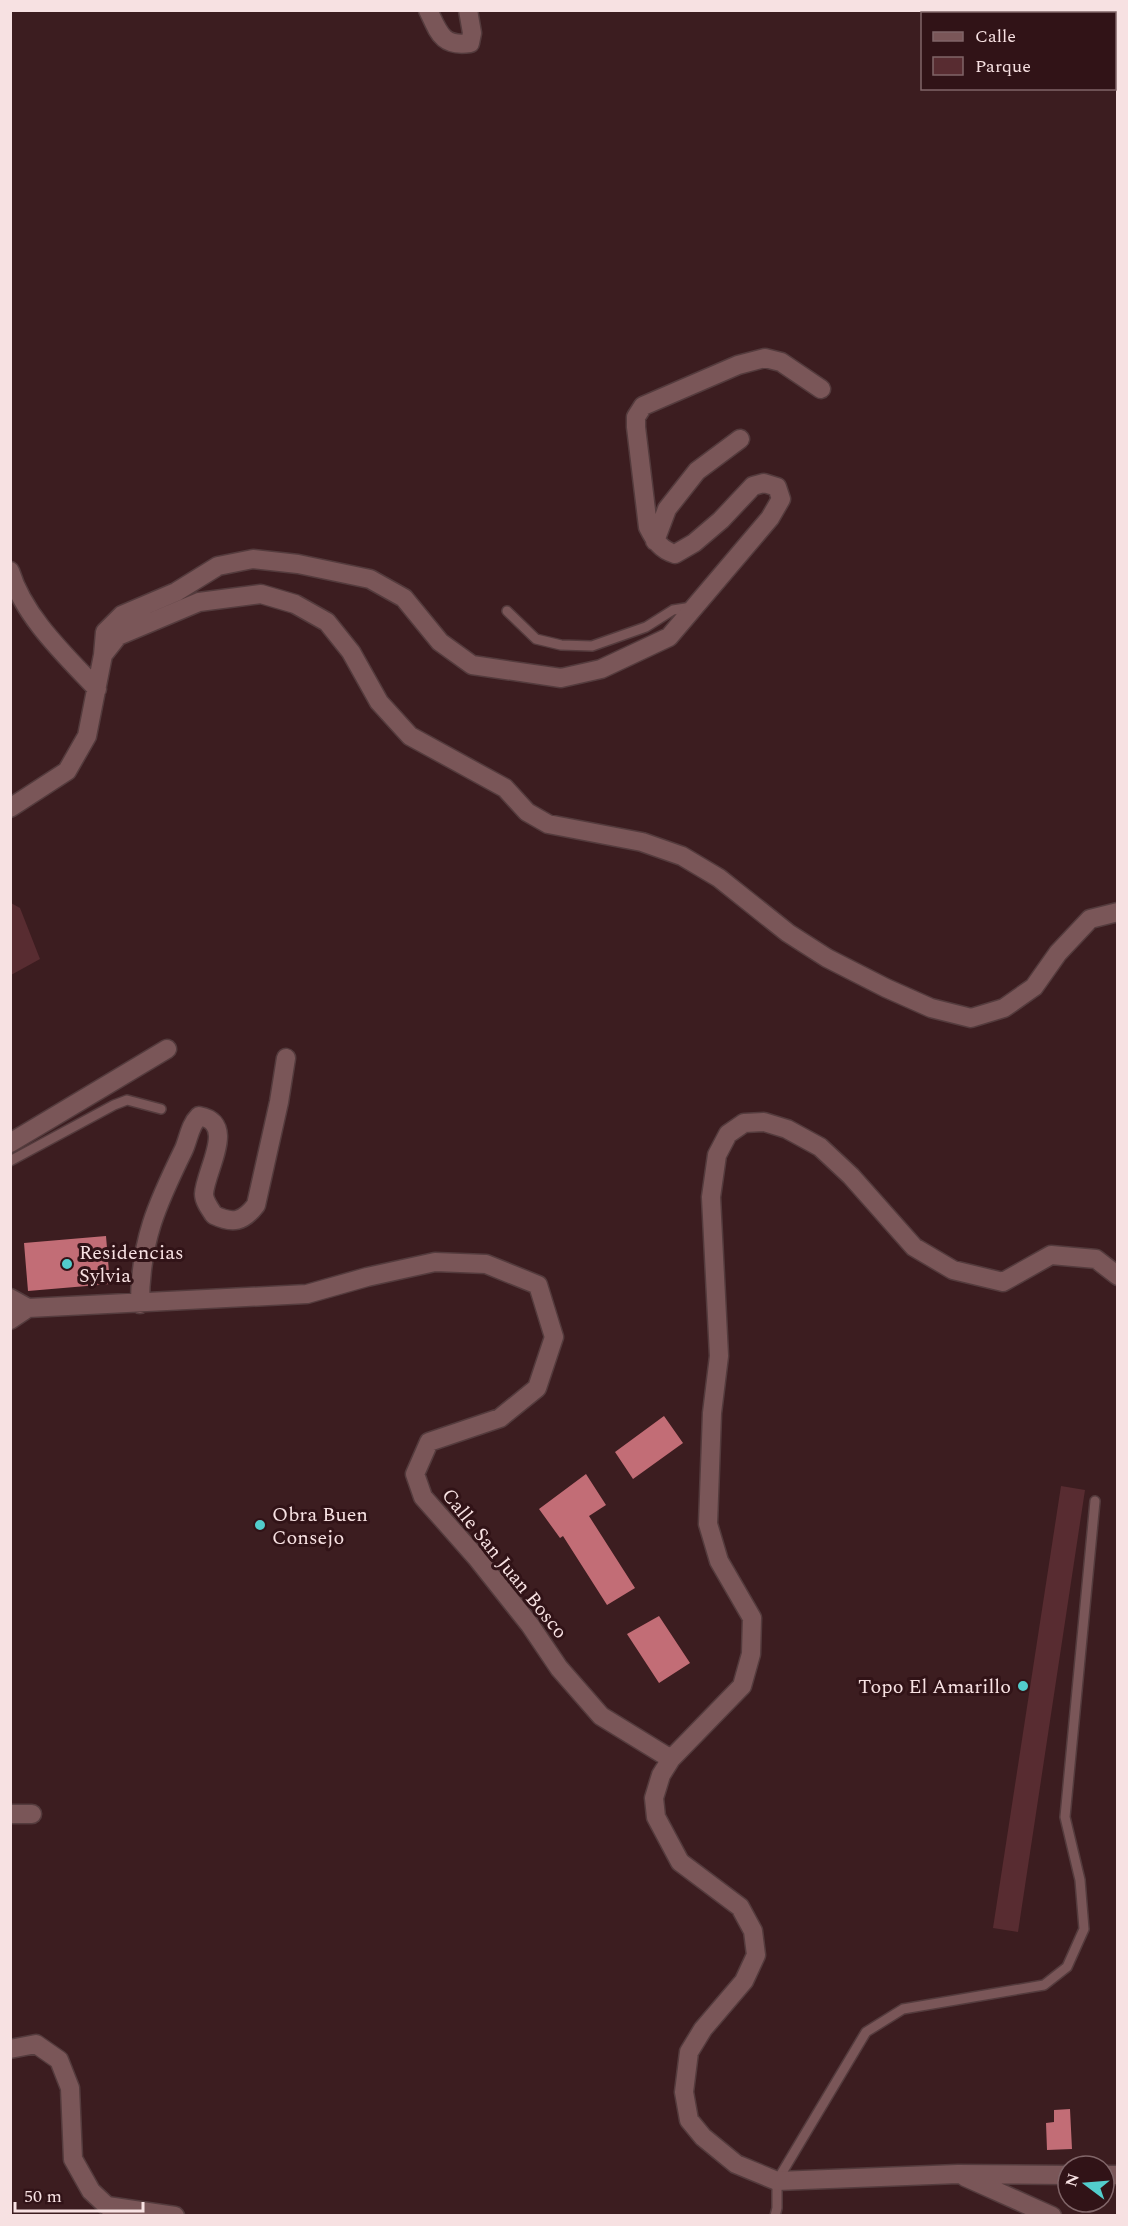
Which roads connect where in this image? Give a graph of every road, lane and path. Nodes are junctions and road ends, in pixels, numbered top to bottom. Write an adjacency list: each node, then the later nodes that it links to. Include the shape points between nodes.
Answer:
1 (428, 10): 2 (street, via 440,36 457,45 470,43)
2 (468, 10)
3 (821, 389): 5 (street, via 781,362 765,358 738,365 643,406 636,417 636,428 648,527)
4 (740, 439): 5 (street, via 697,471 667,509)
5 (655, 541): 7 (street, via 675,554 712,528 753,486 764,483 777,487 781,499 770,518)
6 (10, 571): 10 (street, via 15,586 48,637)
7 (698, 606): 8 (lane, via 674,610 646,627 592,646 536,639); 9 (street, via 669,637 601,669 561,678 472,665 440,642 404,598 370,579 254,559 218,566 176,592 122,615 105,632)
8 (507, 611)
9 (103, 656): 10 (street); 12 (street, via 118,636 199,602 261,594 295,604 327,622 351,652 378,702 410,736 505,788 527,812 548,824 642,842 682,856 719,878 788,933 827,958 932,1008 971,1018 1004,1008 1034,987 1058,953 1090,919)
10 (97, 689): 11 (street, via 87,736 68,771)
11 (10, 808)
12 (1118, 912)
13 (167, 1049): 16 (street)
14 (285, 1058): 20 (street, via 256,1205 249,1215 238,1220 227,1221 214,1215 204,1195 219,1133 215,1123 199,1116 157,1205 140,1275)
15 (161, 1109): 17 (lane, via 127,1100)
16 (10, 1143)
17 (10, 1161)
18 (1118, 1276): 24 (street, via 1096,1259 1051,1255 1003,1282 952,1270 914,1247 820,1147 764,1122 744,1123 728,1134 717,1155 711,1197 719,1356 712,1413 708,1524 719,1562 752,1618 751,1654 742,1686)
19 (10, 1298): 21 (street)
20 (140, 1304): 21 (street, Calle San Juan Bosco); 24 (street, Calle San Juan Bosco, via 307,1294 435,1262 486,1264 538,1285 555,1337 537,1388 500,1418 429,1442 415,1474 423,1497 476,1557 559,1668 601,1716)
21 (28, 1308): 22 (street)
22 (10, 1320)
23 (1095, 1501): 30 (lane, via 1065,1817 1080,1880 1084,1929 1067,1967 1044,1985 903,2009 866,2032)
24 (671, 1759): 30 (street, via 661,1774 654,1798 656,1817 680,1862 740,1907 753,1931 756,1955 744,1981 703,2029 689,2052 684,2092 689,2120 703,2138 736,2164)
25 (10, 1814): 26 (street)
26 (32, 1814)
27 (10, 2049): 31 (street, via 36,2044 59,2060 70,2088 73,2159 91,2191 107,2206)
28 (958, 2174): 29 (street); 30 (street); 33 (street)
29 (1056, 2175)
30 (777, 2181): 32 (lane)
31 (175, 2216)
32 (775, 2216)
33 (1052, 2216)

